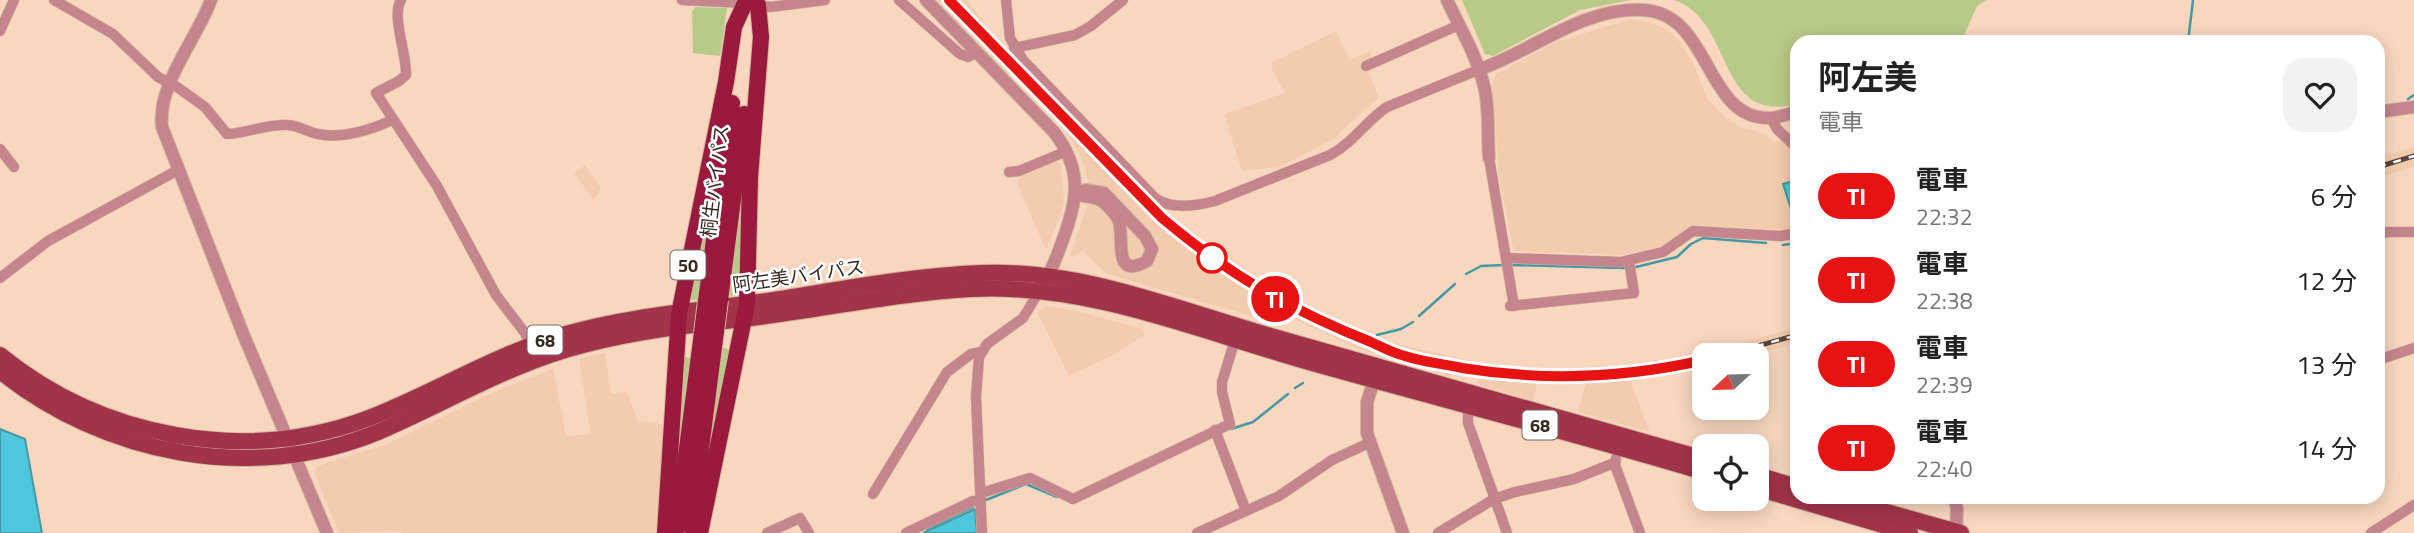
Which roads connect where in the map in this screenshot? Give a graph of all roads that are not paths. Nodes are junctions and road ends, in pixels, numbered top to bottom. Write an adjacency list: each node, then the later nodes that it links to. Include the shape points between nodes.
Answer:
1 (14, 0): 14 (street)
2 (54, 0): 19 (street, via 102,26)
3 (211, 0): 19 (street)
4 (401, 0): 24 (street, via 396,11 406,75 376,93)
5 (682, 0): 12 (street)
6 (825, 0): 12 (street, via 770,7)
7 (899, 0): 16 (street, via 960,54 968,57)
8 (926, 0): 16 (street)
9 (1006, 0): 15 (street)
10 (1123, 0): 15 (street, via 1075,35)
11 (1447, 0): 13 (street)
12 (751, 2): 41 (highway, via 761,37); 42 (highway, 50, via 734,27); 43 (highway, 桐生バイパス / 50, bridge)
13 (1459, 25): 17 (street); 18 (street)
14 (0, 31)
15 (1014, 48): 18 (street, via 1155,198 1184,205 1214,201 1330,155 1387,107)
16 (976, 52): 27 (street)
17 (1366, 66)
18 (1478, 70): 23 (street, via 1591,19 1624,10 1651,10 1684,29 1735,105); 28 (street, via 1487,106)
19 (170, 84): 24 (street, via 205,107 228,134 284,125 325,135 344,134); 30 (street, via 161,122)
20 (2414, 107): 21 (street)
21 (2385, 111)
22 (1790, 113): 23 (street)
23 (1771, 118): 25 (street)
24 (392, 120): 45 (street, via 437,186 496,295)
25 (1790, 142)
26 (0, 149): 29 (street)
27 (1067, 151): 31 (street); 32 (street)
28 (1489, 158): 36 (street)
29 (14, 167)
30 (178, 170): 39 (street, via 48,241); 54 (street)
31 (1009, 172)
32 (1076, 194): 32 (street, via 1086,190 1104,193 1149,242 1152,253 1147,261 1128,264 1121,253 1118,219 1101,200); 38 (street, via 1072,218)
33 (2414, 232): 35 (street)
34 (1790, 234): 37 (street, via 1693,231 1664,252)
35 (2385, 234)
36 (1506, 258): 37 (street); 37 (street, via 1512,306 1634,293)
37 (1629, 261)
38 (1049, 276): 40 (street); 41 (main road, 阿左美バイパス / 68, via 945,275); 51 (main road, 阿左美バイパス / 68, via 1103,286)
39 (0, 278)
40 (1040, 290): 41 (main road, 阿左美バイパス / 68, via 934,292); 44 (main road, 阿左美バイパス / 68, via 1105,303); 47 (street, via 1023,318)
41 (745, 311): 42 (main road, 阿左美バイパス / 68); 77 (highway)
42 (678, 321): 45 (main road, 阿左美バイパス / 68, via 579,330); 56 (main road, 阿左美バイパス / 68, via 563,350 379,432); 74 (highway, 50)
43 (709, 332): 75 (highway, 桐生バイパス / 50); 76 (highway, 桐生バイパス / 50)
44 (1235, 340): 51 (main road, 阿左美バイパス / 68); 53 (street, via 1222,382 1230,424)
45 (531, 346): 54 (main road, 阿左美バイパス / 68, via 372,417 330,431)
46 (2414, 348): 49 (street)
47 (981, 352): 63 (street, via 947,372); 64 (street, via 976,397)
48 (0, 355): 54 (main road, 阿左美バイパス / 68, via 67,401 131,425 217,441)
49 (2385, 358)
50 (0, 370): 56 (main road, 阿左美バイパス / 68, via 68,414 146,446 238,458)
51 (1377, 372): 52 (main road, 68); 55 (street, via 1367,402); 58 (main road, 阿左美バイパス / 68, via 1461,389)
52 (1468, 406): 57 (main road, 68); 66 (street, via 1468,422)
53 (1215, 430): 64 (street, via 1073,499 1030,478); 71 (street)
54 (286, 438): 56 (street)
55 (1369, 443): 71 (street); 83 (street)
56 (294, 453): 73 (street)
57 (1617, 455): 59 (main road, 68); 66 (street, via 1574,480); 86 (street)
58 (1692, 456)
59 (1692, 470)
60 (1769, 479): 61 (main road)
61 (1790, 485)
62 (1769, 492): 65 (main road)
63 (873, 494)
64 (981, 497): 80 (street); 81 (street)
65 (1790, 498)
66 (1494, 499): 84 (street); 85 (street)
67 (1811, 504): 87 (main road)
68 (1857, 504): 88 (main road)
69 (1956, 504): 88 (street)
70 (2414, 505): 72 (street)
71 (1246, 511): 82 (street)
72 (2386, 529): 89 (street)
73 (327, 533)
74 (665, 533)
75 (677, 533)
76 (690, 533)
77 (700, 533)
78 (767, 533): 79 (street, via 800,518)
79 (809, 533)
80 (906, 533)
81 (982, 533)
82 (1196, 533)
83 (1403, 533)
84 (1438, 533)
85 (1507, 533)
86 (1640, 533)
87 (1910, 533)
88 (1958, 533)
89 (2371, 533)

